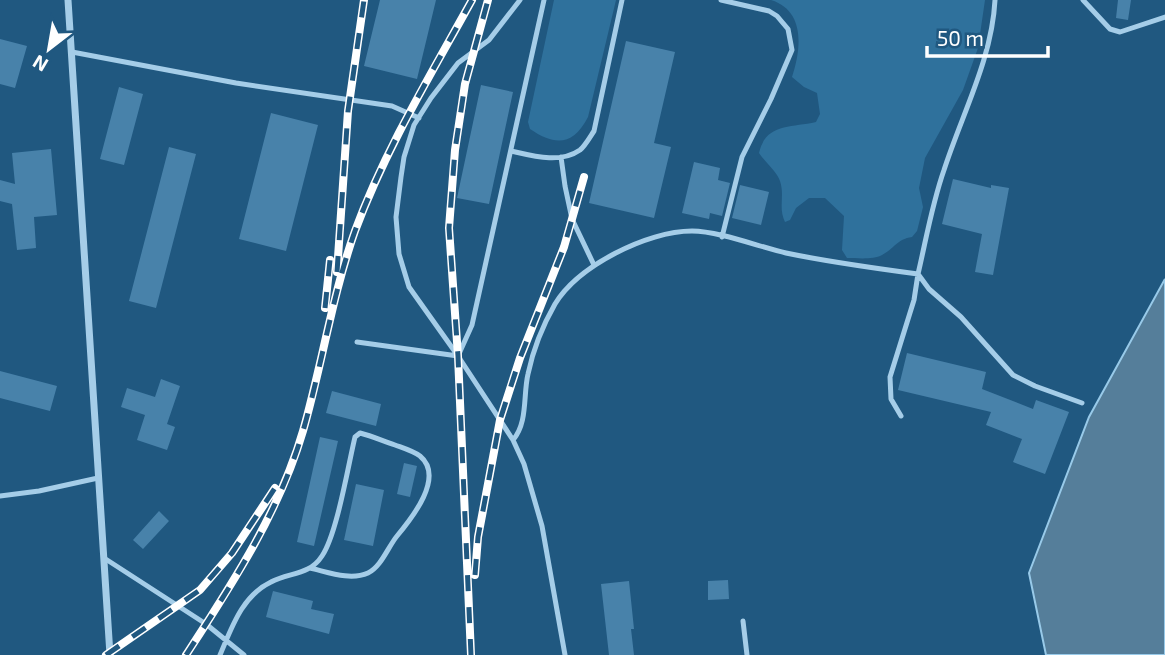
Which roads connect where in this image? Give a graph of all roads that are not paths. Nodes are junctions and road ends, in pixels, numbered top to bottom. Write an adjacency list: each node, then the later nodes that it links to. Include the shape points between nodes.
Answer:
1 (68, 0): 11 (street)
2 (520, 0): 12 (lane, via 489,40 458,63)
3 (544, 0): 13 (lane)
4 (622, 0): 14 (lane, via 594,131 581,149)
5 (722, 0): 15 (lane, via 777,16 788,30 792,50 742,157)
6 (995, 0): 17 (lane, via 984,58 943,171)
7 (1083, 0): 9 (lane)
8 (1094, 0): 9 (lane)
9 (1092, 8): 10 (lane, via 1111,29 1120,32)
10 (1165, 17)
11 (72, 52): 12 (lane, via 392,106); 23 (street)
12 (419, 118): 19 (lane, via 401,177 396,217 399,254 408,287)
13 (511, 152): 14 (lane); 19 (lane, via 472,325)
14 (561, 157): 16 (lane, via 572,219)
15 (722, 237): 16 (lane, via 694,231 659,236); 17 (lane, via 819,260)
16 (594, 265): 22 (lane, via 568,287 542,332 528,373 522,422)
17 (918, 274): 20 (lane, via 1013,374); 21 (lane, via 890,377 891,399)
18 (357, 342): 19 (lane)
19 (458, 356): 22 (lane)
20 (1082, 403)
21 (901, 416)
22 (513, 440): 32 (lane, via 532,484)
23 (98, 478): 24 (lane); 25 (street)
24 (0, 496)
25 (104, 558): 28 (lane); 29 (street)
26 (310, 568): 26 (lane, via 330,542 355,437 360,433 372,436 418,454 426,462 425,495 370,573 357,577); 28 (lane, via 273,580 253,593)
27 (743, 621): 33 (lane)
28 (227, 639): 30 (lane); 31 (lane)
29 (110, 655)
30 (220, 655)
31 (244, 655)
32 (565, 655)
33 (747, 655)

